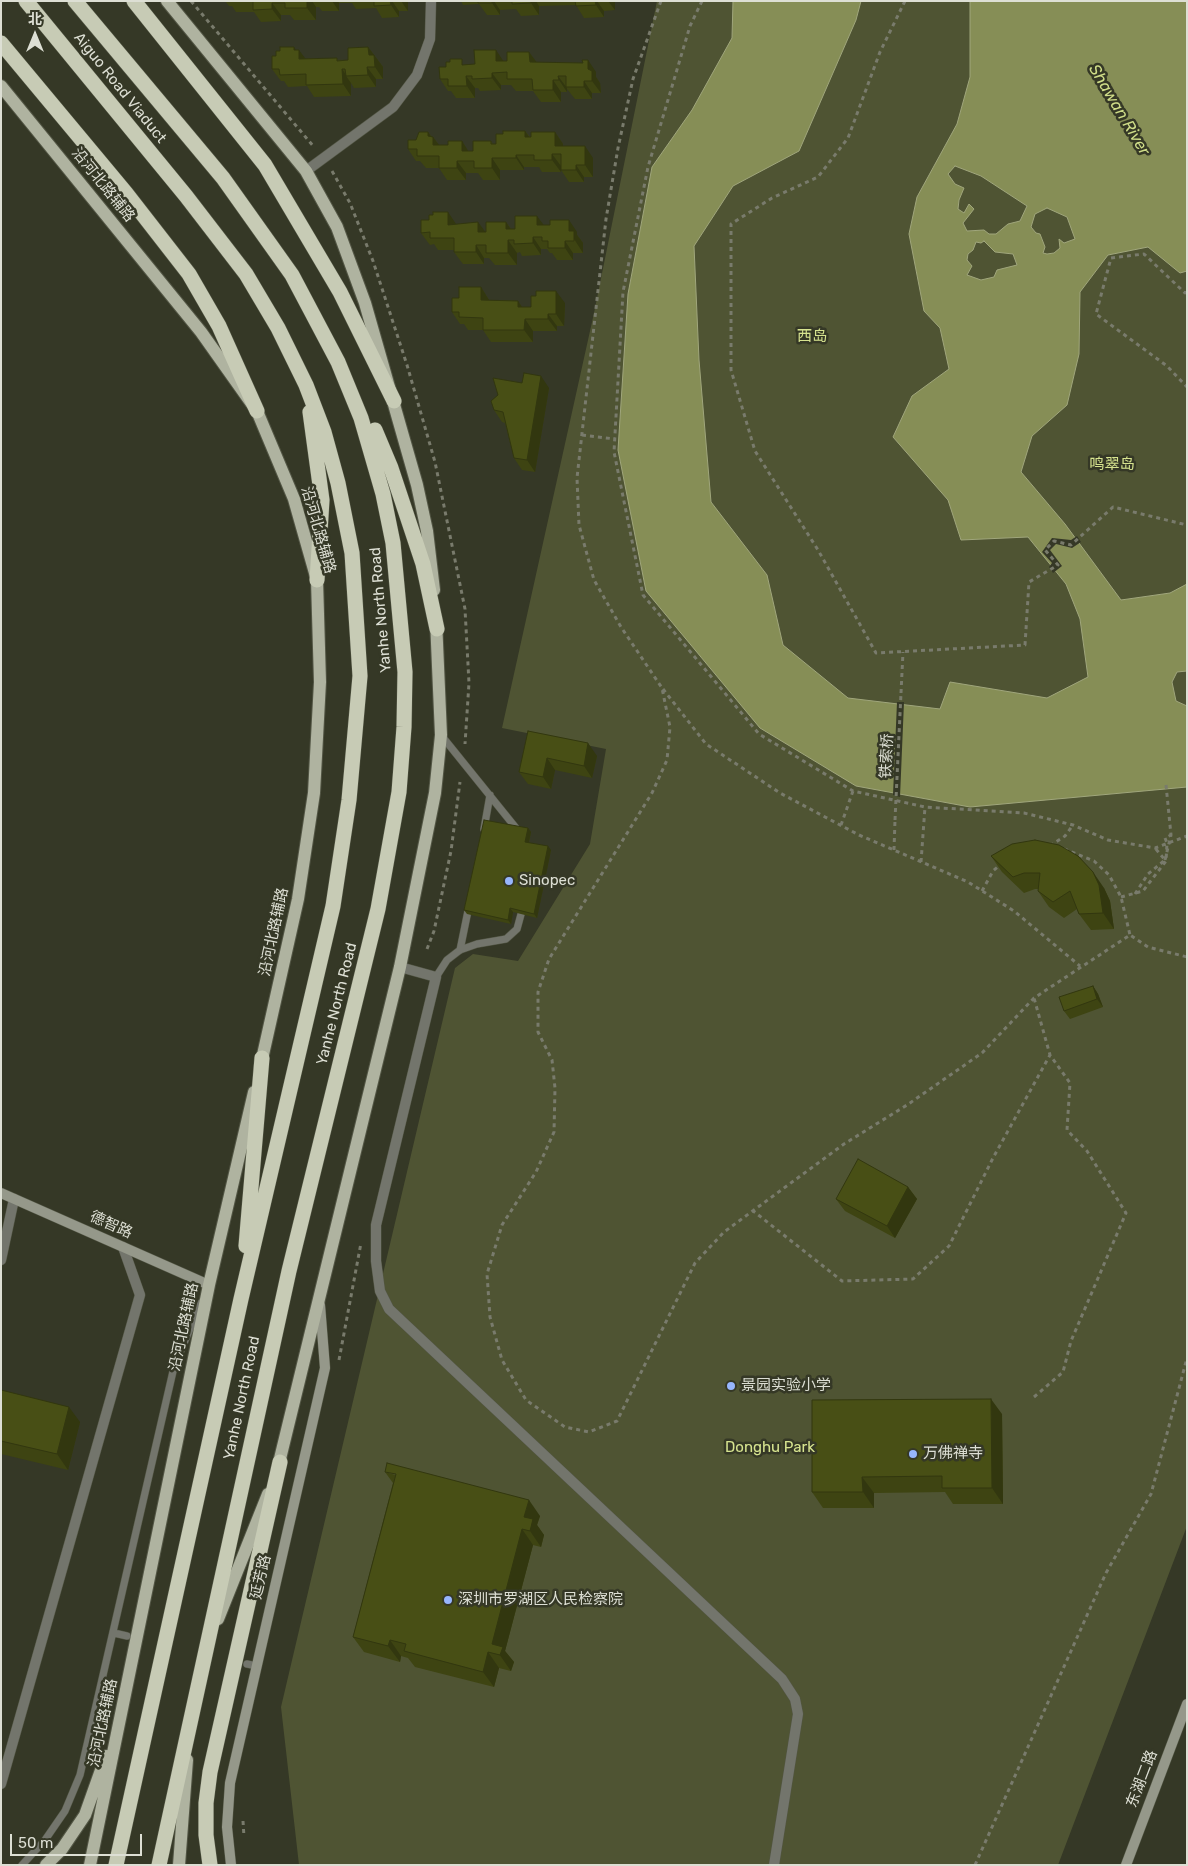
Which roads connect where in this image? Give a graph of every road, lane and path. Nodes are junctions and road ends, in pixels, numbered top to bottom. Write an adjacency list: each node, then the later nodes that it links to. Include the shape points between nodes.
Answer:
1 (26, 1): 15 (highway, Aiguo Road Viaduct)
2 (75, 1): 14 (highway, Aiguo Road Viaduct)
3 (134, 1): 20 (highway, via 265,165 340,292)
4 (167, 1): 13 (main road)
5 (191, 1): 12 (path)
6 (431, 1): 13 (street, via 430,39 417,75 393,107)
7 (661, 1): 22 (path, via 634,79 617,157 606,219)
8 (702, 1): 23 (path, via 690,26 648,167 625,283)
9 (905, 1): 27 (path, via 880,52 848,138 818,177 772,198 731,224 731,370 755,451 818,550 876,653)
10 (1, 42): 21 (highway, via 190,274 219,326)
11 (1, 86): 21 (main road, 沿河北路辅路, via 201,332)
12 (314, 147)
13 (306, 171): 20 (main road, via 337,227 366,303)
14 (222, 178): 17 (highway, Yanhe North Road, via 292,276)
15 (186, 196): 18 (highway, Yanhe North Road, via 246,274)
16 (1187, 292): 19 (path, via 1144,254 1111,258 1096,314 1167,366)
17 (338, 362): 26 (highway, via 371,422 391,468 423,564); 75 (highway, Yanhe North Road, via 373,453 392,542 404,672 404,727 398,792 378,909 264,1380)
18 (306, 385): 25 (highway, via 322,500); 69 (highway, Yanhe North Road, via 334,466 352,553 360,676 349,800 333,906)
19 (1187, 387)
20 (394, 401): 26 (main road, via 427,531)
21 (257, 411): 25 (main road, 沿河北路辅路, via 294,499)
22 (582, 435): 23 (path); 28 (path, via 577,478 579,526 594,580)
23 (615, 439): 32 (path, via 614,452 643,594 759,734)
24 (1187, 524): 27 (path, via 1114,507 1071,545 1054,541 1045,550 1058,564 1029,582 1025,645)
25 (317, 580): 61 (main road, 沿河北路辅路, via 320,682 314,793 298,899)
26 (437, 629): 29 (main road)
27 (902, 652): 43 (path, 铁索桥, bridge)
28 (662, 688): 35 (path, via 706,744 780,793); 64 (path, via 670,727 667,760 652,793 549,958 538,992 538,1032 552,1060 554,1132 536,1172 502,1225 487,1274 490,1317 502,1360 526,1400 565,1427 589,1432 617,1421 695,1263 724,1232)
29 (440, 735): 33 (lane); 57 (main road, via 435,792)
30 (460, 782): 53 (path, via 451,851 434,931)
31 (1166, 786): 38 (path, bridge)
32 (853, 791): 34 (path); 35 (path)
33 (490, 795): 37 (lane); 40 (lane)
34 (925, 807): 36 (path, via 1024,813); 46 (path)
35 (841, 825): 43 (path)
36 (1073, 825): 42 (path, via 1108,840); 49 (path, via 1065,836 1046,847 1072,850 1094,861 1109,875)
37 (483, 834)
38 (1171, 835): 41 (path, via 1165,838); 44 (path, bridge)
39 (1187, 836): 41 (path)
40 (525, 841)
41 (1167, 843): 42 (path); 48 (path, via 1166,861 1144,891)
42 (1155, 848): 44 (path)
43 (894, 850): 46 (path)
44 (1165, 860): 48 (path, via 1148,874)
45 (1005, 861): 47 (path, via 993,871)
46 (921, 862): 47 (path)
47 (982, 891): 56 (path, via 1014,911)
48 (1134, 894): 49 (path)
49 (1121, 897): 52 (path)
50 (524, 900): 54 (lane, via 517,930 506,938)
51 (470, 902): 54 (lane)
52 (1130, 935): 55 (path, via 1148,947); 56 (path)
53 (427, 949)
54 (460, 950): 58 (lane, via 446,960)
55 (1187, 957)
56 (1080, 966): 59 (path)
57 (400, 967): 58 (street); 68 (main road)
58 (436, 977): 90 (street, via 376,1225 380,1290 389,1309 782,1679 795,1700 798,1714)
59 (1034, 998): 60 (path); 64 (path, via 982,1052)
60 (1050, 1055): 64 (path, via 949,1246 913,1279 842,1281); 71 (path, via 1070,1083 1067,1130 1087,1151 1126,1213 1071,1341 1063,1372)
61 (262, 1058): 67 (main road, 沿河北路辅路); 69 (highway)
62 (1, 1193): 63 (street, 德智路)
63 (14, 1199): 65 (street, 德智路); 66 (street)
64 (752, 1210)
65 (123, 1247): 67 (street, 德智路); 79 (street, via 140,1295)
66 (1, 1260)
67 (209, 1285): 73 (lane, via 174,1368); 77 (main road, 沿河北路辅路)
68 (319, 1295): 72 (main road); 89 (street, 延芳路, via 325,1368 252,1665 230,1783 227,1827)
69 (241, 1299): 80 (highway, Yanhe North Road)
70 (1187, 1358): 91 (path, via 1151,1494 1106,1574)
71 (1034, 1398)
72 (280, 1462): 75 (main road); 88 (highway, via 210,1772 206,1827)
73 (114, 1632): 74 (lane); 81 (lane, via 80,1775 65,1811)
74 (127, 1636)
75 (206, 1650): 78 (highway, Yanhe North Road)
76 (1187, 1704): 92 (street, 东湖二路)
77 (122, 1711): 82 (main road, via 85,1815 62,1849); 83 (main road, 沿河北路辅路)
78 (191, 1717): 86 (highway, Yanhe North Road); 87 (main road)
79 (1, 1784)
80 (126, 1816): 84 (highway); 85 (highway, Yanhe North Road)
81 (22, 1865)
82 (46, 1865)
83 (90, 1865)
84 (108, 1865)
85 (116, 1865)
86 (158, 1865)
87 (179, 1865)
88 (210, 1865)
89 (231, 1865)
90 (774, 1865)
91 (975, 1865)
92 (1126, 1865)

